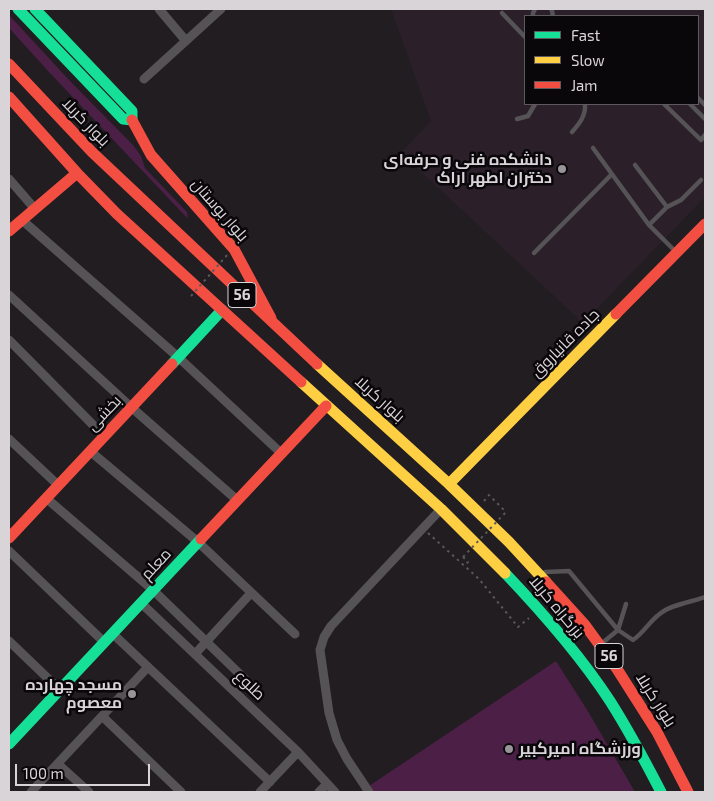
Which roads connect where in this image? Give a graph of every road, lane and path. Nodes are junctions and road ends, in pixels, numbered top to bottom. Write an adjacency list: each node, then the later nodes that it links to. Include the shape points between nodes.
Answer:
1 (18, 9): 17 (main road, via 123,120)
2 (35, 9): 17 (main road, بلوار بوستان, via 132,111)
3 (159, 9): 7 (street)
4 (221, 9): 7 (street)
5 (502, 13): 6 (lane)
6 (524, 33)
7 (186, 41): 9 (street)
8 (9, 64): 38 (main road, بلوار کربلا / 56, via 92,152)
9 (144, 79)
10 (9, 97): 22 (main road, 56)
11 (534, 105): 15 (lane, via 528,116)
12 (585, 105): 18 (lane, via 582,120)
13 (665, 105): 19 (lane, via 701,140)
14 (691, 105): 16 (lane)
15 (517, 119)
16 (705, 119)
17 (132, 120): 38 (main road, بلوار بوستان, via 151,155 234,249)
18 (572, 132)
19 (705, 135)
20 (593, 148): 23 (lane)
21 (634, 164): 26 (lane)
22 (77, 173): 27 (main road); 37 (main road, 56)
23 (612, 174): 30 (lane); 32 (lane)
24 (9, 179): 27 (street)
25 (702, 180): 26 (lane, via 681,200)
26 (667, 207): 30 (lane)
27 (35, 209): 28 (main road)
28 (22, 220): 31 (main road); 40 (street)
29 (705, 224): 33 (main road, جاده قانیاروق)
30 (649, 225): 33 (lane)
31 (9, 231)
32 (534, 253)
33 (677, 253): 47 (main road, جاده قانیاروق)
34 (228, 254): 36 (path, bridge)
35 (9, 295): 42 (street)
36 (191, 296)
37 (222, 310): 40 (main road, بخشی); 41 (main road, 56)
38 (276, 326): 47 (main road, بلوار کربلا / 56)
39 (9, 340): 43 (street)
40 (178, 357): 42 (main road, بخشی); 46 (street)
41 (326, 406): 46 (main road, معلم); 52 (main road, 56)
42 (131, 407): 43 (main road, بخشی); 51 (street)
43 (104, 436): 45 (main road, بخشی)
44 (9, 439): 48 (street)
45 (90, 451): 48 (main road, بخشی); 55 (street)
46 (282, 453): 51 (main road, معلم)
47 (449, 484): 58 (main road, بلوار کربلا / 56)
48 (58, 485): 50 (main road, بخشی)
49 (489, 495): 57 (path, bridge, via 506,512 463,557 468,562)
50 (46, 498): 54 (main road, بخشی); 59 (street)
51 (237, 500): 55 (main road, معلم)
52 (441, 509): 64 (main road, بزرگراه کربلا / 56); 87 (street, via 332,626 321,646 329,713 336,740)
53 (430, 535): 57 (path)
54 (9, 536)
55 (198, 542): 59 (main road, معلم); 60 (street)
56 (9, 551): 67 (street)
57 (465, 565): 64 (path, via 488,588 518,627)
58 (538, 572): 65 (lane, via 569,571); 70 (main road, بلوار کربلا / 56)
59 (154, 590): 62 (main road, معلم); 69 (street)
60 (251, 593): 66 (street); 69 (street)
61 (705, 597): 65 (lane, via 665,610 633,640)
62 (141, 603): 67 (main road, معلم); 71 (street, طلوع)
63 (626, 604): 65 (lane)
64 (538, 609): 88 (main road, بزرگراه کربلا / 56, via 600,687)
65 (618, 630): 70 (lane)
66 (295, 634)
67 (108, 638): 72 (street); 74 (main road, معلم)
68 (9, 641): 74 (street)
69 (206, 641): 71 (street); 73 (street)
70 (600, 644): 89 (main road, بلوار کربلا / 56, via 657,732)
71 (195, 654): 77 (street, طلوع)
72 (148, 667): 75 (street); 79 (street)
73 (252, 686)
74 (60, 690): 76 (main road, معلم)
75 (102, 716): 78 (street); 83 (street)
76 (11, 737)
77 (298, 752): 79 (street); 80 (street, طلوع)
78 (58, 764): 81 (street); 82 (street)
79 (270, 782): 84 (street)
80 (327, 784): 85 (street); 86 (street, طلوع)
81 (31, 792)
82 (88, 792)
83 (181, 792)
84 (260, 792)
85 (319, 792)
86 (335, 792)
87 (369, 792)
88 (661, 792)
89 (688, 792)

